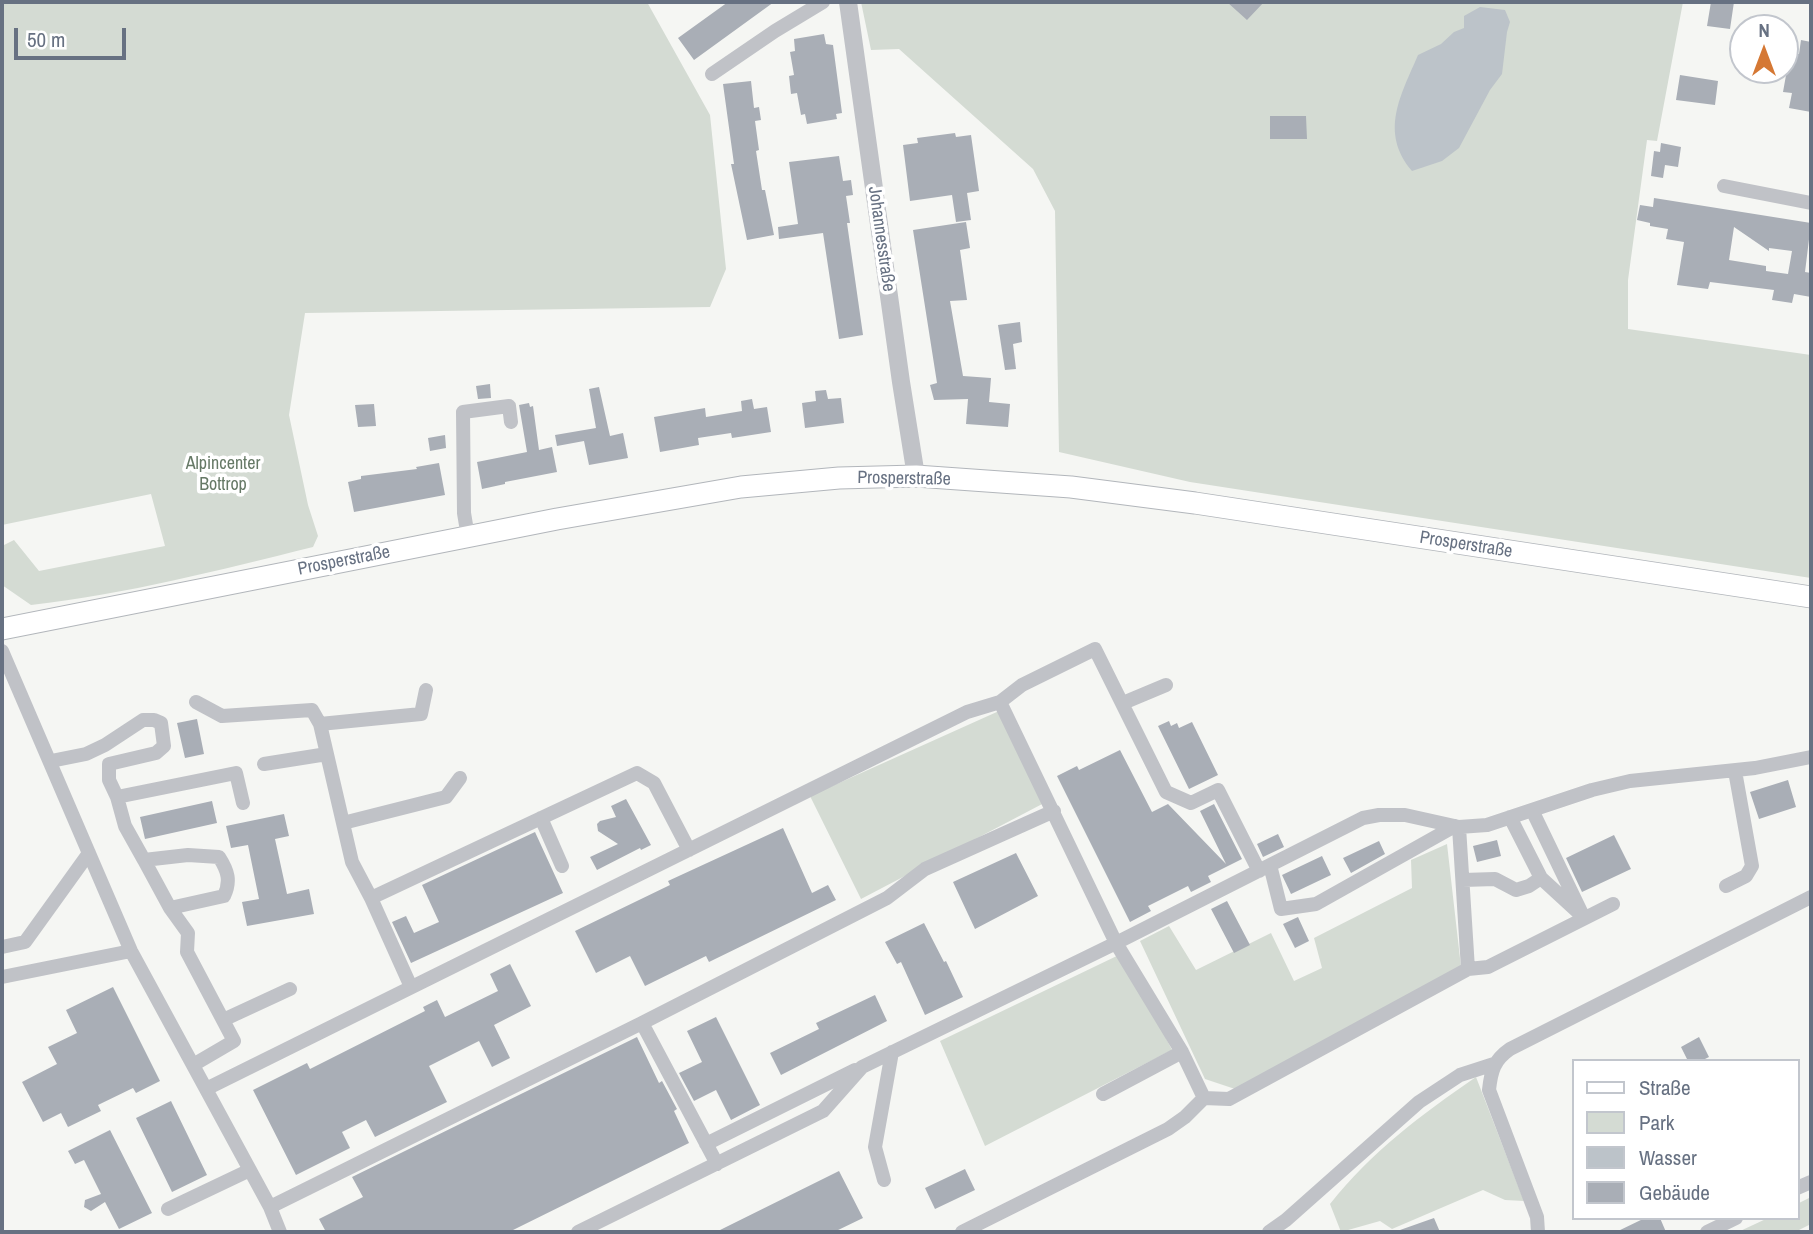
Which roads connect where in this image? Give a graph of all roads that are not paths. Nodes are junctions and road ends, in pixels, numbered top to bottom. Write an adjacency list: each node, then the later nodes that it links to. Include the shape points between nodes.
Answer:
1 (823, 2): 3 (street)
2 (848, 2): 7 (street, Johannesstraße)
3 (712, 74)
4 (1724, 186): 5 (street)
5 (1811, 203)
6 (511, 422): 8 (street, via 509,406 463,412)
7 (916, 476): 8 (main road, Prosperstraße, via 741,487); 9 (main road, Prosperstraße, via 1071,487 1195,503)
8 (468, 537): 10 (main road, Prosperstraße)
9 (1811, 597)
10 (2, 629)
11 (2, 651): 20 (street)
12 (1166, 685): 16 (street)
13 (426, 690): 17 (street, via 421,714)
14 (196, 702): 17 (street, via 222,716 312,710)
15 (1000, 702): 16 (street, via 1022,685 1095,649); 27 (street); 32 (street, via 967,712)
16 (1123, 703): 36 (street, via 1166,792 1191,803 1218,790)
17 (320, 724): 18 (street)
18 (327, 754): 21 (street); 30 (street)
19 (1811, 757): 22 (street)
20 (51, 761): 24 (street, via 86,754 143,720 161,723 164,746 156,753 109,764 109,780); 33 (street)
21 (264, 764)
22 (1735, 771): 26 (street, via 1630,781); 39 (street, via 1752,866 1746,876)
23 (460, 778): 30 (street, via 446,797)
24 (117, 797): 25 (street, via 236,773); 34 (street, via 125,826)
25 (243, 803)
26 (1532, 810): 28 (street); 44 (street)
27 (1054, 811): 45 (street); 53 (street, via 925,869 887,898)
28 (1510, 817): 31 (street, via 1487,825); 37 (street)
29 (541, 818): 32 (street, via 637,773 654,783); 35 (street); 41 (street)
30 (343, 823): 41 (street, via 352,862)
31 (1457, 827): 36 (street, via 1405,815 1363,818); 36 (street, via 1316,904 1281,909); 38 (street)
32 (689, 850): 50 (street)
33 (89, 853): 46 (street, via 25,942); 47 (street)
34 (144, 860): 43 (street); 43 (street, via 219,857 225,866 230,884 224,896)
35 (562, 866)
36 (1264, 868): 45 (street)
37 (1541, 878): 38 (street, via 1516,890 1495,879); 44 (street)
38 (1463, 880): 48 (street)
39 (1726, 886)
40 (1811, 897): 56 (street, via 1510,1049)
41 (371, 898): 50 (street)
42 (1613, 904): 44 (street)
43 (170, 908): 52 (street, via 188,933 187,952)
44 (1584, 918): 48 (street, via 1488,967)
45 (1116, 943): 54 (street); 55 (street)
46 (2, 947)
47 (131, 951): 49 (street); 57 (street)
48 (1468, 969): 61 (street, via 1229,1099)
49 (2, 977)
50 (411, 987): 59 (street)
51 (290, 989): 52 (street)
52 (223, 1020): 57 (street, via 234,1041)
53 (642, 1023): 62 (street); 66 (street)
54 (892, 1052): 58 (street); 65 (street, via 875,1147)
55 (1181, 1052): 60 (street); 61 (street)
56 (1494, 1064): 72 (street, via 1460,1074 1419,1102); 73 (street, via 1489,1090 1537,1217)
57 (193, 1065): 59 (street)
58 (862, 1067): 62 (street); 63 (street, via 824,1111)
59 (206, 1089): 64 (street)
60 (1103, 1094)
61 (1204, 1098): 71 (street, via 1168,1129)
62 (706, 1144): 63 (street)
63 (717, 1164): 70 (street)
64 (250, 1170): 66 (street); 67 (street)
65 (884, 1180)
66 (270, 1207): 69 (street)
67 (168, 1209)
68 (1732, 1220): 74 (street)
69 (280, 1232)
70 (578, 1232)
71 (962, 1232)
72 (1269, 1232)
73 (1538, 1232)
74 (1707, 1232)

